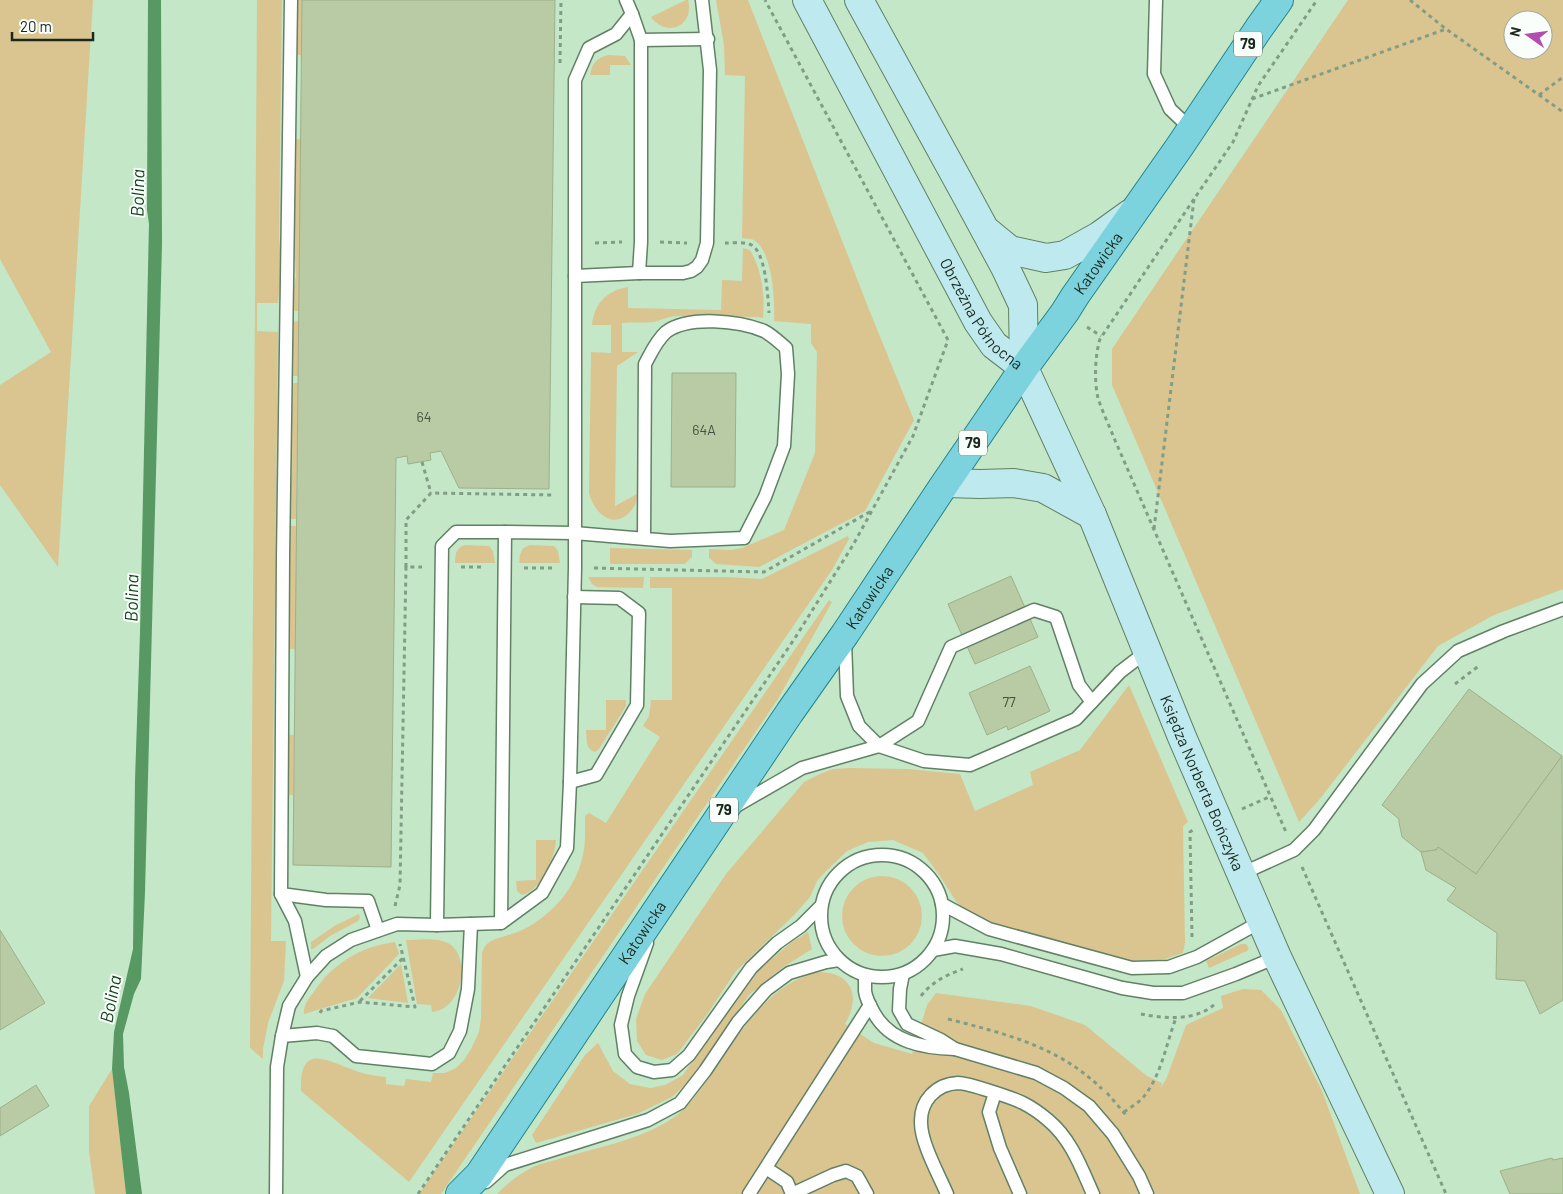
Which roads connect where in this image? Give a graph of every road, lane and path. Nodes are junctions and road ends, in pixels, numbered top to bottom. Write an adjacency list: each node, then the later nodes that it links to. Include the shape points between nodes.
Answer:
1 (290, 0): 54 (lane)
2 (561, 0): 16 (path)
3 (626, 0): 12 (lane)
4 (702, 0): 15 (lane)
5 (764, 0): 32 (path, via 948,340 913,436)
6 (807, 0): 27 (street, Obrzeżna Północna, via 978,322 994,345)
7 (859, 0): 24 (street, Obrzeżna Północna)
8 (1156, 0): 21 (lane, via 1154,74 1170,109)
9 (1279, 0): 21 (main road, Katowicka / 79)
10 (1317, 0): 19 (path)
11 (1410, 0): 13 (path)
12 (632, 14): 14 (lane); 26 (lane, via 616,34 589,48 575,80)
13 (1446, 29): 18 (path); 19 (path)
14 (641, 40): 15 (lane); 25 (lane)
15 (708, 40): 25 (lane, via 707,243 702,260 691,271)
16 (560, 68)
17 (1563, 77): 18 (path)
18 (1539, 95): 20 (path)
19 (1252, 99): 22 (path, via 1234,142)
20 (1563, 112)
21 (1191, 129): 23 (main road, Katowicka / 79)
22 (1194, 199): 34 (path); 34 (path, via 1100,338 1097,349 1098,396)
23 (1136, 210): 24 (street, via 1065,255 1046,258 1010,250); 27 (main road, Katowicka / 79)
24 (983, 228): 27 (street, Obrzeżna Północna, via 1023,305)
25 (639, 273): 26 (lane)
26 (574, 276): 36 (lane)
27 (1024, 368): 29 (main road, Katowicka / 79); 33 (street, Księdza Norberta Bończyka)
28 (422, 462): 31 (path)
29 (946, 483): 33 (street, via 1014,483 1043,488); 42 (main road, Katowicka / 79)
30 (554, 485): 31 (path, via 553,495)
31 (431, 493): 38 (path, via 406,520)
32 (874, 510): 39 (path); 86 (path, via 795,638)
33 (1092, 515): 43 (street, Księdza Norberta Bończyka)
34 (1153, 530): 50 (path)
35 (505, 532): 36 (lane); 59 (lane); 61 (lane, via 456,532 442,546)
36 (574, 533): 37 (lane); 40 (lane)
37 (644, 538): 37 (lane, via 670,541 744,538 765,497 784,446 788,374 786,348 765,332 741,324 711,321 684,324 667,332 653,346 645,364)
38 (406, 567)
39 (764, 572)
40 (574, 597): 48 (lane); 48 (lane, via 619,598 639,613 639,622 637,705 596,775)
41 (1563, 609): 50 (lane, via 1458,651 1422,684 1314,830)
42 (845, 634): 47 (lane, via 847,696 859,726); 49 (main road, Katowicka / 79)
43 (1146, 652): 46 (lane, via 1120,672); 53 (street, Księdza Norberta Bończyka)
44 (1485, 662): 45 (path)
45 (1448, 689)
46 (1092, 702): 47 (lane, via 1076,719 970,765 924,761); 47 (lane, via 1079,685 1056,617 1034,610 951,647 918,721)
47 (879, 746): 49 (lane, via 802,768)
48 (570, 782): 59 (lane, via 567,848 542,893)
49 (723, 813): 57 (main road, Katowicka / 79)
50 (1294, 850): 52 (path); 53 (lane)
51 (1308, 863): 52 (path)
52 (1303, 870): 96 (path)
53 (1241, 874): 58 (street, Księdza Norberta Bończyka)
54 (281, 894): 62 (lane, via 368,901); 70 (lane, via 295,921)
55 (942, 904): 56 (lane, via 935,884 920,868 902,858 881,854 860,859 842,870 828,886); 58 (lane, via 989,929 1132,968 1169,967 1197,957); 63 (lane, via 943,928)
56 (821, 906): 57 (lane, via 751,968 689,1055 672,1070 654,1072 637,1067 625,1054 621,1026); 66 (lane, via 821,926 827,944)
57 (658, 909): 84 (main road, Katowicka / 79)
58 (1262, 921): 64 (street, Księdza Norberta Bończyka)
59 (501, 923): 60 (lane)
60 (471, 924): 61 (lane); 78 (lane, via 468,989 460,1031 449,1053 432,1064 356,1056 333,1036 317,1033)
61 (437, 925): 62 (lane, via 397,924)
62 (378, 930): 70 (lane, via 351,940 326,956)
63 (934, 950): 64 (lane, via 955,946 1000,954 1122,988 1153,993 1184,993); 68 (lane, via 920,965)
64 (1277, 957): 95 (street, Księdza Norberta Bończyka)
65 (403, 958): 72 (path)
66 (839, 960): 69 (lane); 84 (lane, via 789,973 766,990 738,1022 680,1103 648,1120 505,1165)
67 (964, 968): 73 (path, via 945,975 929,987)
68 (903, 974): 69 (lane, via 884,978); 79 (lane, via 899,1010 908,1024)
69 (866, 976): 74 (lane, via 865,992)
70 (307, 977): 78 (lane, via 289,1006)
71 (1212, 996): 77 (path, via 1216,1005 1192,1016)
72 (360, 1002)
73 (919, 1004)
74 (870, 1005): 79 (lane, via 890,1032 914,1044); 83 (lane)
75 (1136, 1012): 77 (path)
76 (944, 1018): 81 (path, via 1034,1044 1066,1060 1095,1081)
77 (1176, 1018): 81 (path, via 1154,1080 1145,1096)
78 (282, 1036): 85 (lane, via 277,1067)
79 (955, 1049): 94 (lane, via 1036,1073 1089,1106 1113,1134)
80 (995, 1093): 91 (lane, via 958,1083 929,1095 922,1109 923,1137); 92 (lane, via 989,1112); 93 (lane, via 1023,1103 1049,1120 1072,1146)
81 (1124, 1112): 82 (path)
82 (1129, 1120)
83 (766, 1168): 88 (lane); 89 (lane, via 787,1182)
84 (475, 1188): 87 (main road, Katowicka / 79)
85 (276, 1194)
86 (418, 1194)
87 (460, 1194)
88 (749, 1194)
89 (792, 1194): 90 (lane, via 846,1171 857,1176)
90 (867, 1194)
91 (947, 1194)
92 (1020, 1194)
93 (1093, 1194)
94 (1147, 1194)
95 (1390, 1194)
96 (1446, 1194)

